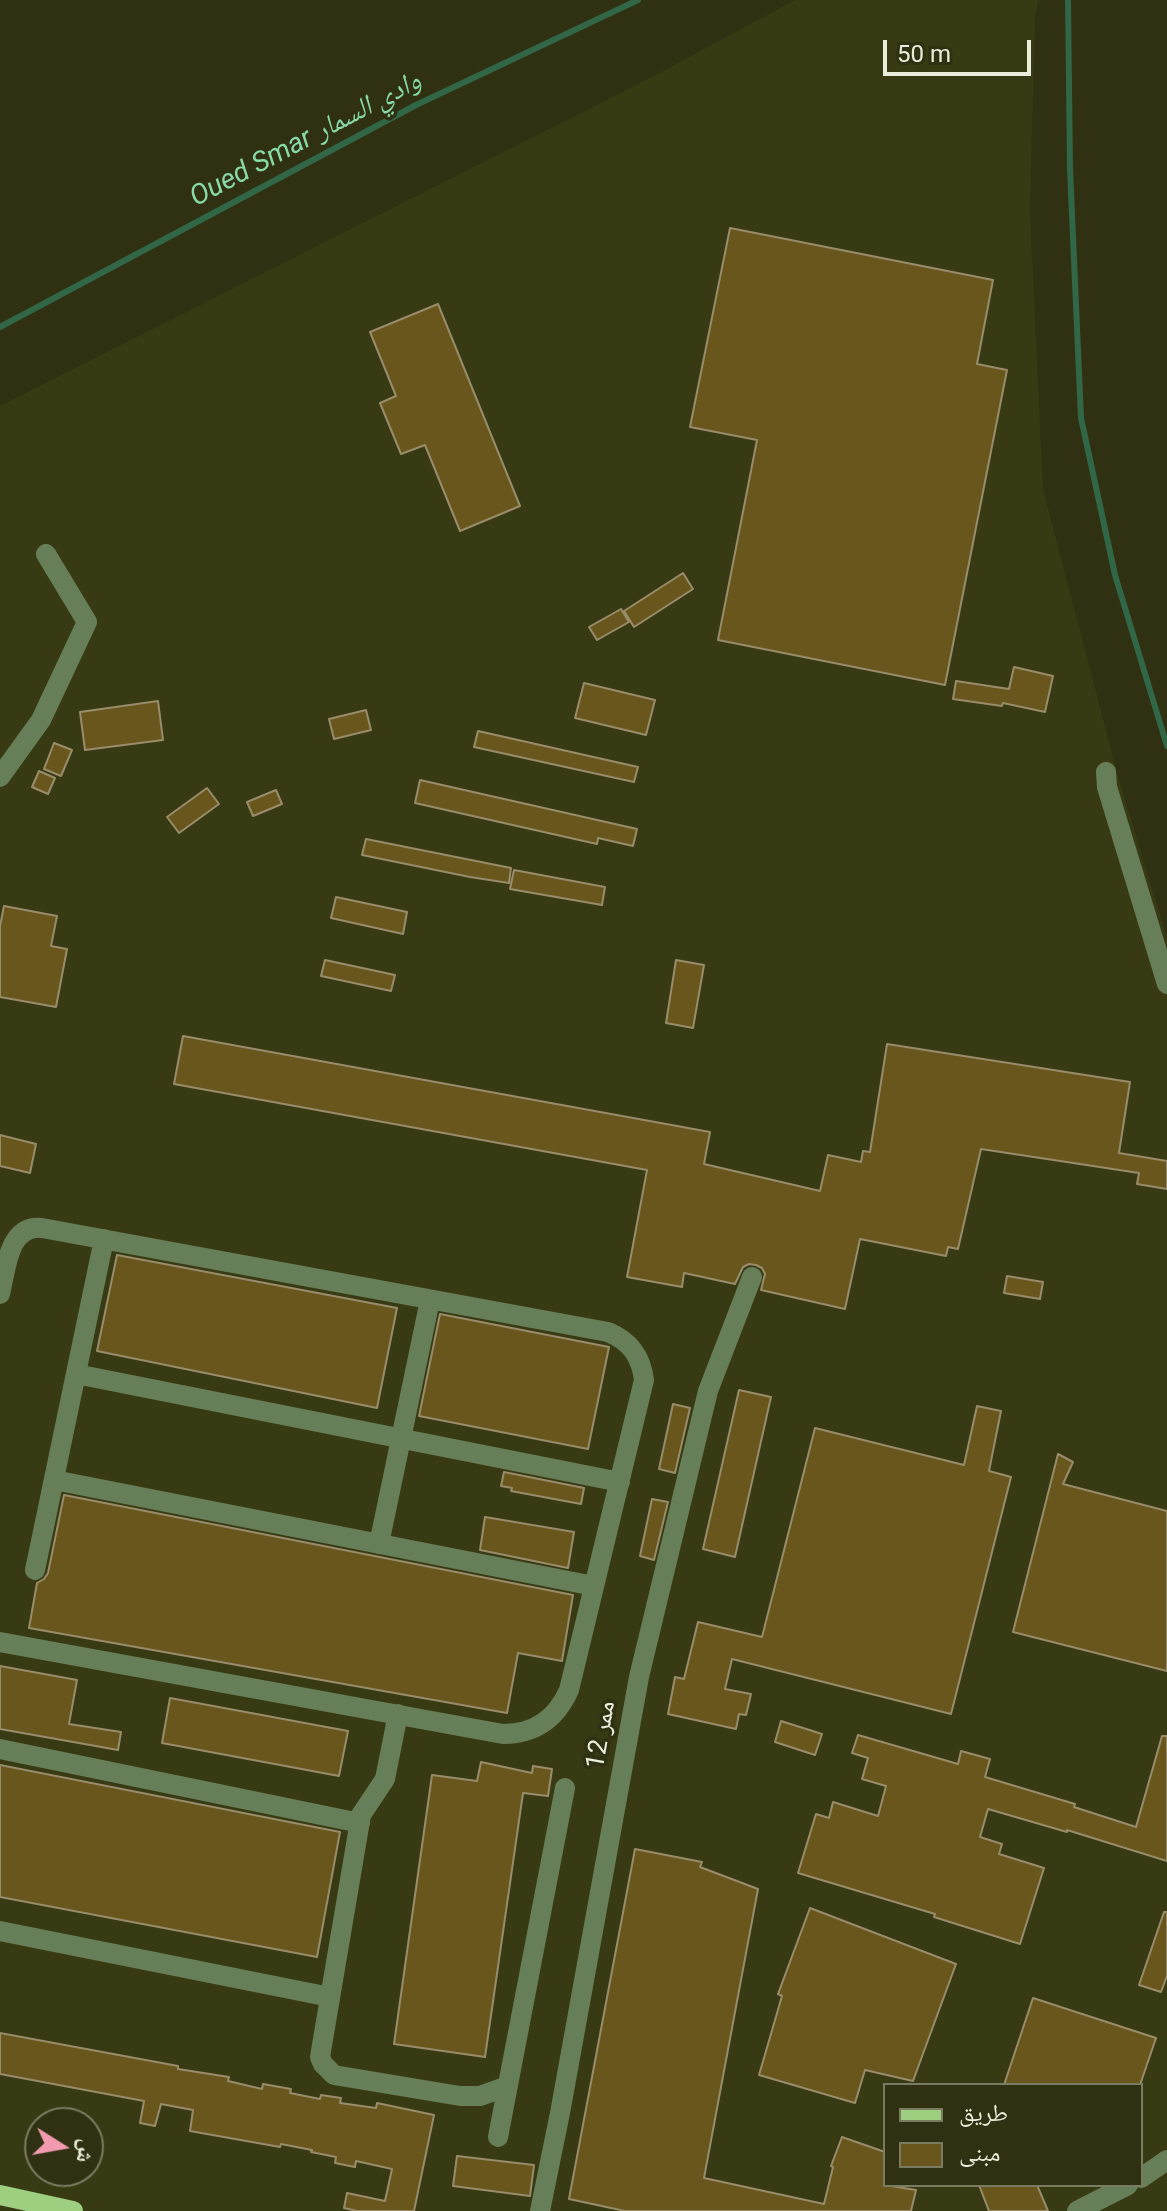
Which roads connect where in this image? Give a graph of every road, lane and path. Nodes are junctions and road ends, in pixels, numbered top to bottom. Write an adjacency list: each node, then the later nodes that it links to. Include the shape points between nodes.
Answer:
1 (46, 554): 3 (street, via 87,622 41,720)
2 (1106, 772): 4 (street)
3 (0, 777)
4 (1167, 984)
5 (104, 1239): 7 (street, via 35,1227 22,1232 13,1243); 8 (street); 9 (street)
6 (752, 1277): 30 (street, ممر 12, via 708,1391 639,1677)
7 (0, 1294)
8 (430, 1300): 10 (street); 12 (street, via 608,1332 627,1342 640,1359 644,1380)
9 (76, 1374): 10 (street); 11 (street)
10 (401, 1438): 12 (street); 13 (street)
11 (54, 1480): 13 (street); 14 (street)
12 (620, 1482): 15 (street)
13 (379, 1544): 15 (street)
14 (35, 1570)
15 (594, 1586): 17 (street, via 569,1690 549,1720 527,1731 503,1734)
16 (0, 1642): 17 (street)
17 (398, 1714): 20 (street, via 385,1779)
18 (0, 1749): 20 (street)
19 (565, 1788): 23 (street)
20 (360, 1823): 22 (street)
21 (0, 1931): 22 (street)
22 (330, 1997): 23 (street, via 320,2057 334,2075 466,2097)
23 (508, 2086): 24 (street)
24 (498, 2137)
25 (1167, 2160): 26 (street)
26 (1143, 2177)
27 (1124, 2187): 31 (street)
28 (0, 2195): 29 (main road)
29 (73, 2211)
30 (540, 2211)
31 (1077, 2211)

